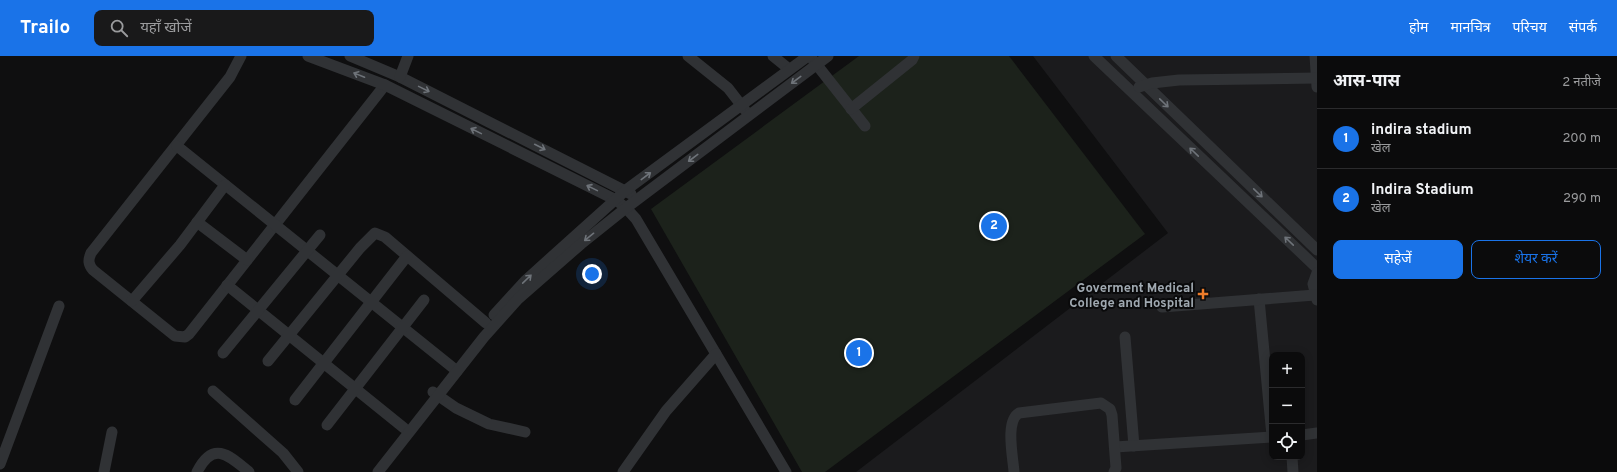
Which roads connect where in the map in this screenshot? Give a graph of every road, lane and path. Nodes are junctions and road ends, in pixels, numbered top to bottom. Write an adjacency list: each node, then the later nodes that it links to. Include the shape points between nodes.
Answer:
1 (241, 56): 23 (street, via 230,77)
2 (308, 56): 16 (street, one-way to 2)
3 (350, 56): 14 (street)
4 (408, 56): 14 (street)
5 (688, 56): 19 (street, via 728,88)
6 (773, 56): 13 (street)
7 (828, 56): 12 (street)
8 (914, 56): 20 (street)
9 (1094, 56): 18 (street)
10 (1116, 56): 17 (street)
11 (1315, 56): 15 (street)
12 (812, 59): 13 (street); 20 (street); 21 (street, one-way to 21)
13 (789, 69): 19 (street)
14 (400, 77): 25 (street, one-way to 25)
15 (1317, 81): 17 (street, via 1179,80)
16 (384, 85): 27 (street, one-way to 16); 30 (street)
17 (1145, 85): 18 (street); 32 (street, one-way to 32)
18 (1129, 90): 36 (street, one-way to 18)
19 (742, 105): 21 (street); 25 (street, one-way to 19)
20 (851, 109): 22 (street)
21 (749, 115): 26 (street, one-way to 26)
22 (865, 126)
23 (177, 146): 24 (street); 43 (street, via 88,259 93,270)
24 (225, 185): 29 (street); 30 (street)
25 (626, 190): 26 (street); 27 (street)
26 (638, 199): 28 (street)
27 (616, 200): 28 (street); 48 (street, one-way to 27, via 526,280)
28 (626, 208): 53 (street, via 636,220); 56 (street, one-way to 56, via 518,299)
29 (197, 222): 35 (street); 43 (street)
30 (274, 224): 33 (street); 35 (street)
31 (320, 235): 33 (street)
32 (1317, 250)
33 (307, 251): 38 (street); 47 (street)
34 (407, 256): 38 (street, via 385,237 375,233); 44 (street); 48 (street)
35 (247, 260): 39 (street)
36 (1317, 268)
37 (1317, 273): 40 (street, via 1313,284)
38 (337, 275): 44 (street); 50 (street)
39 (227, 285): 43 (street, via 184,337 175,336); 47 (street)
40 (1316, 297): 41 (street)
41 (1259, 299): 46 (street); 61 (street)
42 (424, 300): 49 (street)
43 (132, 301)
44 (371, 303): 49 (street); 55 (street)
45 (59, 306): 72 (street)
46 (1162, 307)
47 (259, 311): 50 (street); 52 (street)
48 (486, 323): 56 (street)
49 (403, 329): 56 (street); 58 (street)
50 (288, 335): 54 (street); 55 (street)
51 (1125, 337): 69 (street)
52 (223, 353)
53 (716, 354): 79 (street, via 666,411); 80 (street)
54 (268, 361)
55 (324, 364): 58 (street); 60 (street)
56 (454, 369): 59 (street)
57 (213, 390): 76 (street, via 283,453)
58 (356, 390): 62 (street); 63 (street)
59 (435, 394): 63 (street); 65 (street, via 456,408 489,424); 78 (street)
60 (295, 400)
61 (1271, 424)
62 (327, 425)
63 (404, 428): 77 (street)
64 (112, 432): 73 (street)
65 (525, 432)
66 (1317, 433): 67 (street)
67 (1305, 435)
68 (1269, 436): 69 (street)
69 (1134, 446): 70 (street)
70 (1115, 447): 81 (street, via 1112,415 1106,405 1101,403 1019,413 1012,421); 82 (street)
71 (1292, 460): 83 (street)
72 (0, 464)
73 (104, 472)
74 (197, 472): 75 (street, via 208,456 217,453 226,454)
75 (249, 472)
76 (298, 472)
77 (370, 472)
78 (378, 472)
79 (623, 472)
80 (786, 472)
81 (1014, 472)
82 (1114, 472)
83 (1293, 472)

